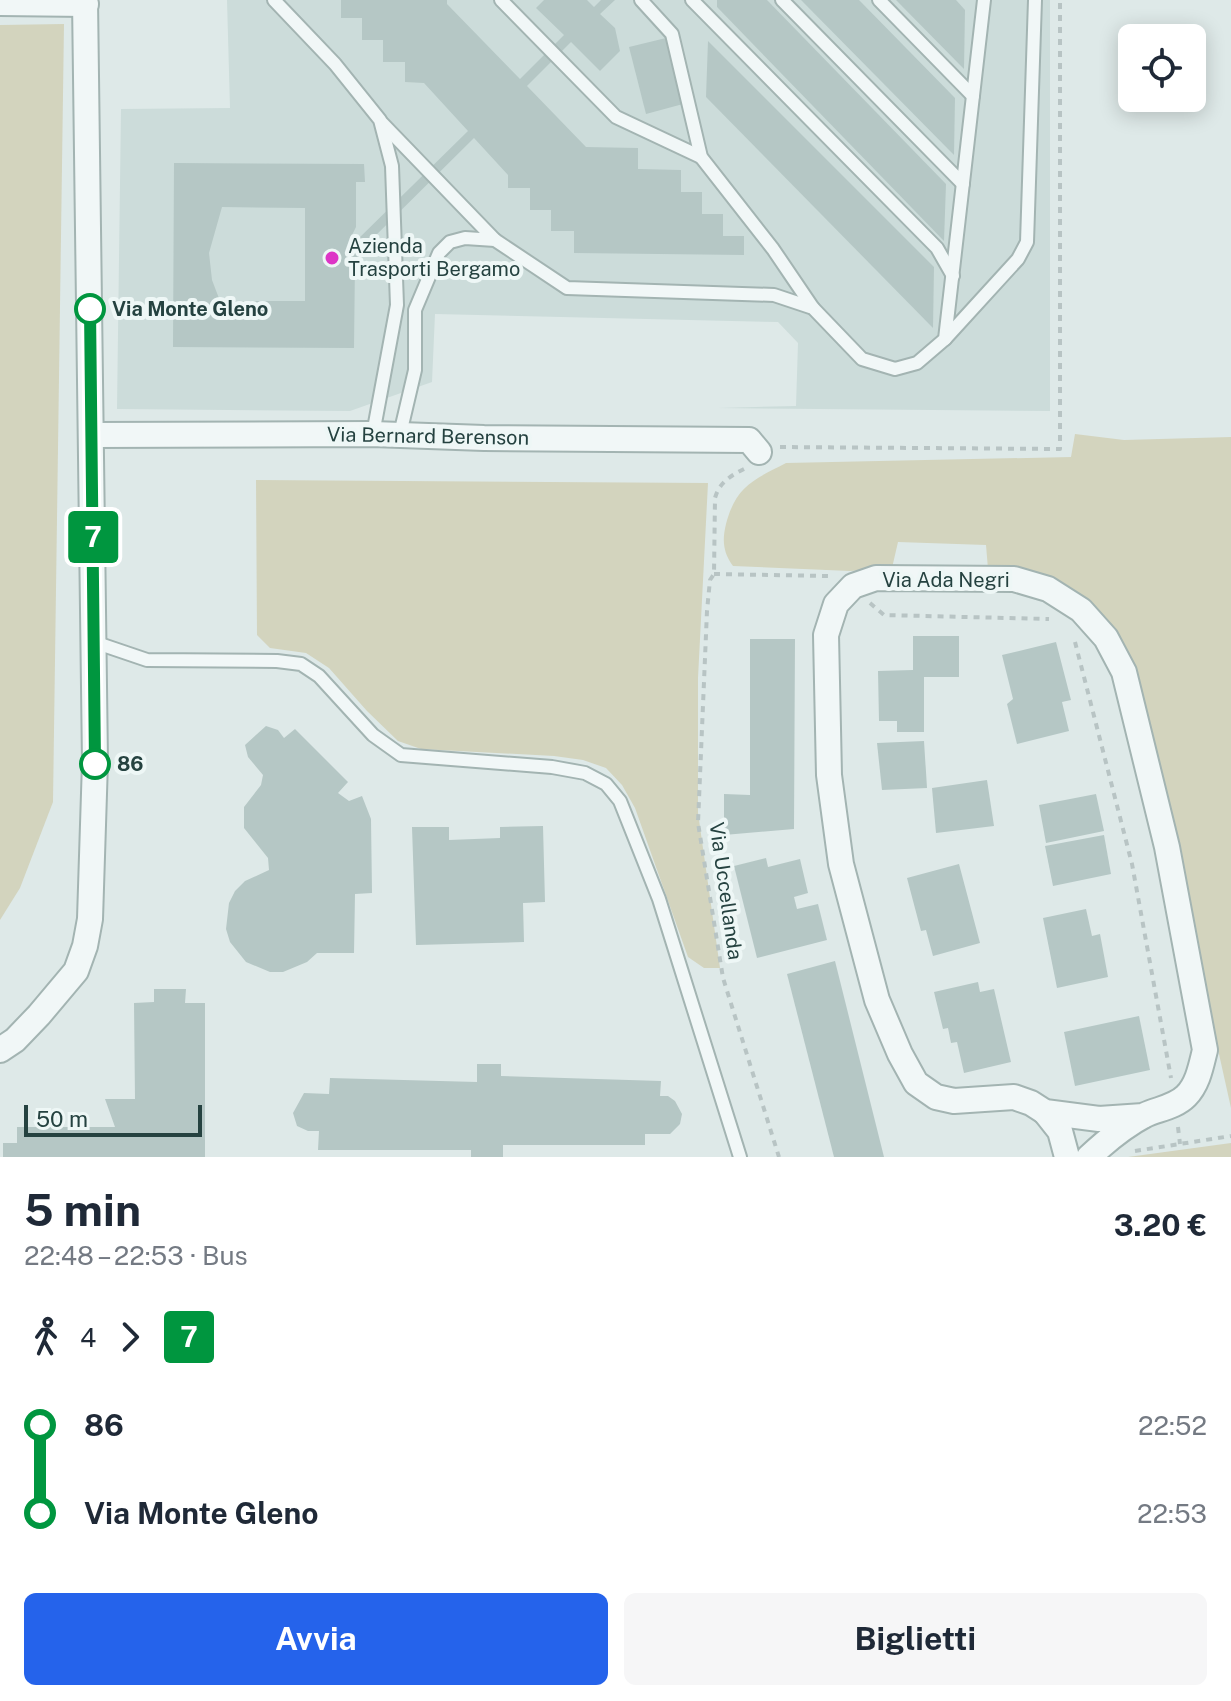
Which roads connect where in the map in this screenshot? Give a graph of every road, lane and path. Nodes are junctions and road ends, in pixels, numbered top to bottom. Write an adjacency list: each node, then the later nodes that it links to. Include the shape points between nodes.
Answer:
1 (274, 0): 12 (lane)
2 (501, 0): 13 (lane, via 616,117)
3 (641, 0): 13 (lane, via 672,34)
4 (692, 0): 16 (lane, via 937,248)
5 (782, 0): 14 (lane)
6 (879, 0): 11 (lane)
7 (1035, 0): 18 (lane, via 1027,242 1018,259)
8 (86, 2): 9 (street); 21 (street)
9 (0, 3)
10 (981, 3): 11 (lane)
11 (973, 96): 14 (lane)
12 (380, 120): 15 (lane); 19 (lane, via 392,166 397,305)
13 (701, 157): 17 (lane)
14 (963, 184): 16 (lane)
15 (495, 240): 17 (lane, via 567,288 774,295); 20 (lane, via 465,238 450,242 439,253 415,310 415,370)
16 (953, 276): 18 (lane)
17 (813, 308): 18 (lane, via 862,359 895,369 917,363)
18 (945, 339)
19 (373, 434): 20 (street, Via Bernard Berenson); 21 (street, Via Bernard Berenson)
20 (400, 434): 22 (street, Via Bernard Berenson, via 749,440)
21 (92, 435): 26 (street)
22 (759, 452)
23 (853, 586): 24 (path, via 884,615); 28 (street, Via Ada Negri, via 876,578 1014,579 1065,598 1106,638 1124,672 1167,847 1205,1050 1198,1078); 29 (street, Via Ada Negri, via 836,604 826,635 829,775 841,864 877,1000 921,1088 954,1101 1014,1097); 35 (path, Via Uccellanda, via 842,576 714,574 710,580 698,823 723,978)
24 (1056, 619)
25 (1070, 636): 28 (path, via 1077,644 1132,864)
26 (94, 642): 27 (street, via 95,762 85,946 76,971 61,990); 34 (lane, via 147,660 301,664 319,676 373,735 401,755 552,767 585,773 606,784 620,801 659,899)
27 (0, 1050)
28 (1176, 1103): 30 (street, Via Ada Negri); 32 (path)
29 (1045, 1112): 30 (street, Via Ada Negri, via 1099,1119); 36 (street, via 1060,1131)
30 (1143, 1116): 37 (street, Via Ada Negri)
31 (1231, 1136): 32 (path)
32 (1180, 1144): 33 (path)
33 (1127, 1153)
34 (740, 1157)
35 (779, 1157)
36 (1067, 1157)
37 (1089, 1157)

